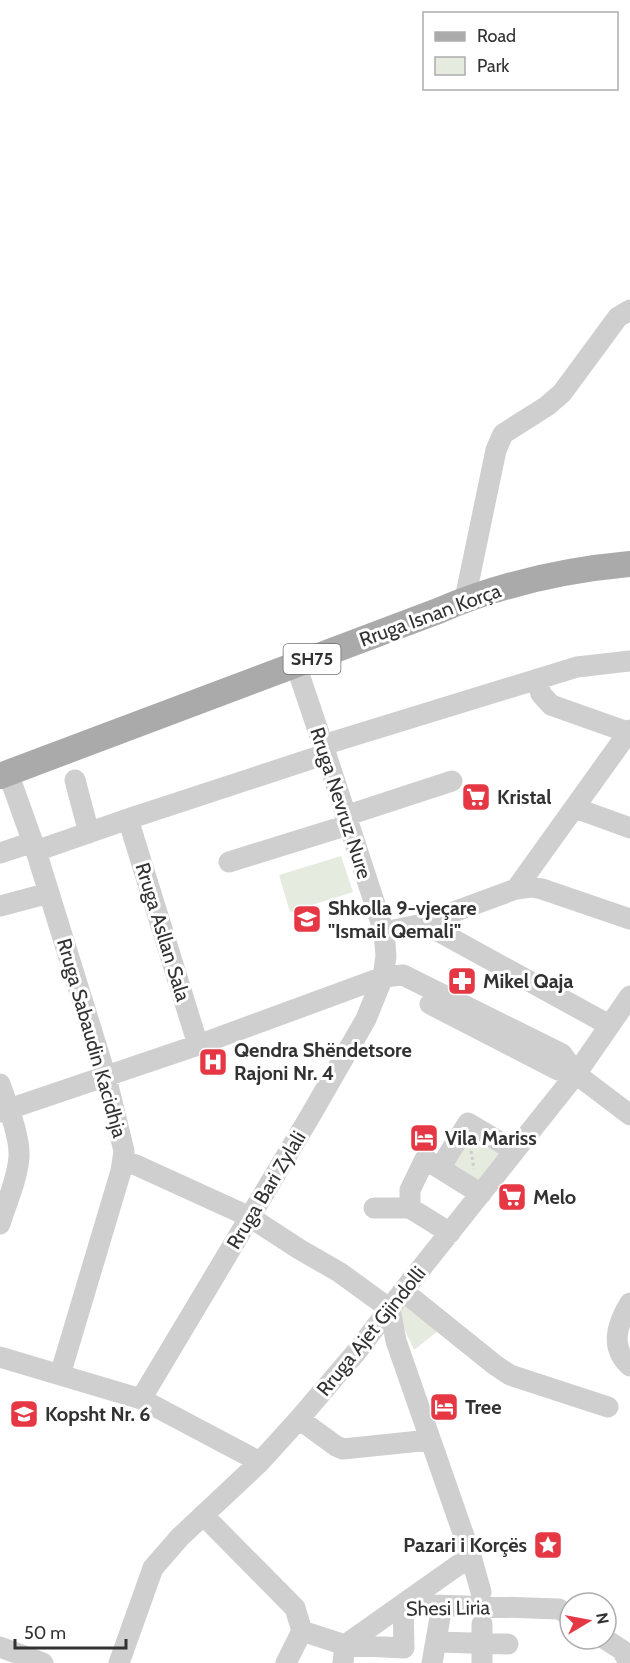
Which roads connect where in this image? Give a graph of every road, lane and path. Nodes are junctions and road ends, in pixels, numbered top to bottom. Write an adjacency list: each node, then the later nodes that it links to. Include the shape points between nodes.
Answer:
1 (630, 310): 3 (street, via 618,317 562,393 503,434 496,450)
2 (630, 564): 3 (main road, Rruga Isnan Korça / SH75, via 552,576)
3 (465, 599): 5 (main road, Rruga Isnan Korça / SH75)
4 (630, 661): 6 (street, via 577,667)
5 (297, 665): 8 (street, Rruga Nevruz Nure); 9 (main road, Rruga Isnan Korça / SH75)
6 (537, 679): 7 (street, via 541,694 551,705); 8 (street)
7 (630, 732): 12 (street)
8 (325, 749): 13 (street); 14 (street, Rruga Nevruz Nure)
9 (4, 775): 17 (street, Rruga Sabaudin Kacidhja)
10 (75, 780): 16 (street)
11 (452, 781): 14 (street)
12 (575, 808): 15 (street); 20 (street)
13 (128, 819): 16 (street); 29 (street, Rruga Asllan Sala)
14 (347, 821): 19 (street); 25 (street, Rruga Nevruz Nure)
15 (630, 828)
16 (89, 833): 17 (street)
17 (35, 847): 18 (street); 21 (street, Rruga Sabaudin Kacidhja)
18 (0, 853)
19 (230, 862)
20 (516, 890): 23 (street, via 542,889); 24 (street)
21 (49, 893): 22 (street); 31 (street, Rruga Sabaudin Kacidhja)
22 (0, 906)
23 (630, 919)
24 (418, 925): 25 (street); 28 (street, via 436,930)
25 (384, 932): 26 (street, Rruga Nevruz Nure)
26 (383, 977): 29 (street); 30 (street, via 558,1070); 42 (street, Rruga Bari Zylali, via 366,1019)
27 (630, 996): 28 (street, Rruga Ajet Gjindolli)
28 (609, 1025): 30 (street, Rruga Ajet Gjindolli)
29 (198, 1045): 31 (street)
30 (576, 1074): 34 (street); 36 (street, Rruga Ajet Gjindolli)
31 (106, 1077): 33 (street); 37 (street, Rruga Sabaudin Kacidhja)
32 (0, 1084): 33 (street)
33 (4, 1110): 43 (street, via 19,1145 19,1159)
34 (630, 1115)
35 (468, 1123): 36 (street); 38 (street); 39 (path)
36 (515, 1151): 39 (street, Rruga Ajet Gjindolli)
37 (124, 1162): 42 (street); 50 (street, Rruga Sabaudin Kacidhja)
38 (440, 1168): 39 (street); 41 (street, via 425,1159 411,1190)
39 (478, 1193): 44 (street, Rruga Ajet Gjindolli)
40 (374, 1208): 41 (street)
41 (410, 1208): 44 (street)
42 (250, 1217): 47 (street, via 339,1272); 51 (street, Rruga Bari Zylali)
43 (0, 1224)
44 (450, 1233): 45 (street, Rruga Ajet Gjindolli)
45 (403, 1292): 47 (street, Rruga Ajet Gjindolli); 52 (street, via 510,1375)
46 (630, 1303): 49 (street, via 616,1336 618,1350)
47 (390, 1310): 53 (street, Rruga Ajet Gjindolli); 54 (street, via 396,1341)
48 (0, 1357): 50 (street)
49 (630, 1366)
50 (60, 1375): 51 (street)
51 (141, 1399): 55 (street)
52 (608, 1407)
53 (299, 1419): 54 (street, via 342,1449); 55 (street, Rruga Ajet Gjindolli)
54 (430, 1440): 57 (street)
55 (260, 1462): 56 (street, Rruga Ajet Gjindolli)
56 (203, 1515): 62 (street, via 295,1608); 71 (street, Rruga Ajet Gjindolli, via 153,1568)
57 (471, 1556): 58 (street); 59 (street)
58 (481, 1592)
59 (403, 1604): 60 (street, Shesi Liria); 68 (street, Shesi Liria); 69 (street)
60 (442, 1606): 61 (street, Shesi Liria); 67 (street)
61 (558, 1609)
62 (302, 1631): 68 (street); 72 (street)
63 (482, 1643): 64 (street); 67 (street)
64 (508, 1644)
65 (0, 1647): 70 (street)
66 (618, 1647): 73 (street)
67 (434, 1651): 69 (street)
68 (344, 1654): 69 (street)
69 (403, 1655)
70 (43, 1663)
71 (119, 1663)
72 (286, 1663)
73 (628, 1663)

